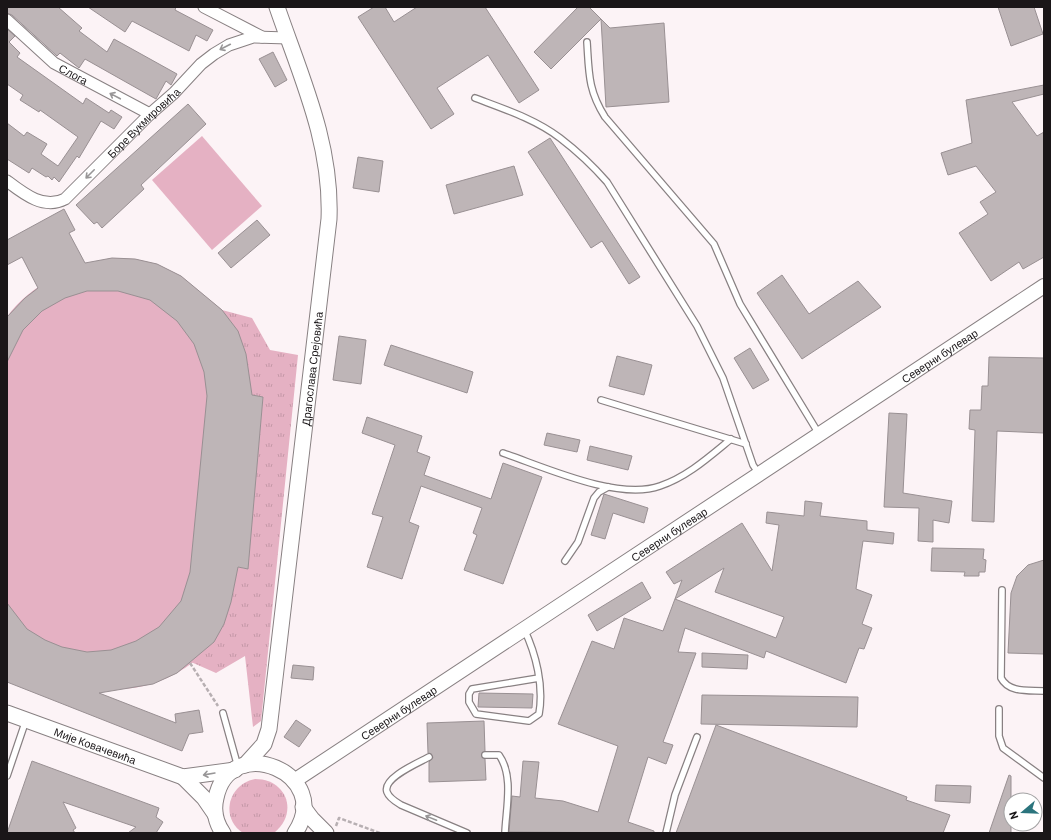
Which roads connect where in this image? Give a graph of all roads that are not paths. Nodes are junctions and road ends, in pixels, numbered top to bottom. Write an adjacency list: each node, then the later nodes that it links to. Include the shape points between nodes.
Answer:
1 (204, 7): 4 (street)
2 (277, 7): 5 (main road, Драгослава Срејовића)
3 (7, 20): 8 (street, Слога, one-way to 3, via 54,63)
4 (262, 37): 5 (street, Боре Вукмировића); 8 (street, Боре Вукмировића, one-way to 8, via 242,40 214,54)
5 (288, 38): 27 (main road, Драгослава Срејовића, via 321,138 330,194 315,351)
6 (586, 42): 12 (lane, via 591,86 598,106 714,244 740,304)
7 (475, 98): 14 (lane, via 521,115 560,137 607,182 697,326 723,378)
8 (150, 114): 9 (street, Боре Вукмировића, one-way to 9, via 59,202 44,203)
9 (9, 187)
10 (1044, 286): 12 (street, Северни булевар)
11 (601, 400): 13 (lane)
12 (819, 434): 16 (street, Северни булевар)
13 (731, 439): 14 (lane); 17 (lane, via 700,465 658,487 638,490)
14 (746, 444): 16 (lane)
15 (503, 453): 17 (lane)
16 (759, 474): 20 (street, Северни булевар)
17 (608, 487): 18 (lane, via 594,498 578,542)
18 (565, 561)
19 (1002, 590): 22 (lane, via 1001,678 1010,688)
20 (524, 629): 21 (lane, via 535,657); 36 (street, Северни булевар)
21 (539, 678): 21 (lane, via 539,714 529,721 476,714 472,710 469,694 476,687)
22 (1044, 691)
23 (999, 709): 35 (lane, via 999,736 1004,748)
24 (7, 713): 26 (main road, Мије Ковачевића)
25 (223, 713): 31 (lane)
26 (26, 720): 33 (lane); 34 (main road, Мије Ковачевића)
27 (268, 737): 31 (main road, Драгослава Срејовића, via 259,752); 32 (main road, Драгослава Срејовића, via 272,754)
28 (697, 737): 44 (lane, via 675,795)
29 (485, 755): 43 (lane, via 499,755 505,764 508,776)
30 (429, 757): 42 (lane, one-way to 30, via 401,805 386,791 392,778)
31 (239, 768): 32 (main road, via 263,763); 34 (main road, Мије Ковачевића, one-way to 34); 38 (main road, Мије Ковачевића, via 226,778 218,789)
32 (280, 768): 36 (main road)
33 (7, 776)
34 (183, 776): 38 (main road, Мије Ковачевића)
35 (1044, 778)
36 (294, 781): 37 (main road)
37 (303, 807): 39 (main road, via 312,819); 41 (main road)
38 (215, 814): 40 (main road, Мије Ковачевића)
39 (331, 829)
40 (223, 833)
41 (295, 833)
42 (467, 833)
43 (505, 833)
44 (666, 833)

